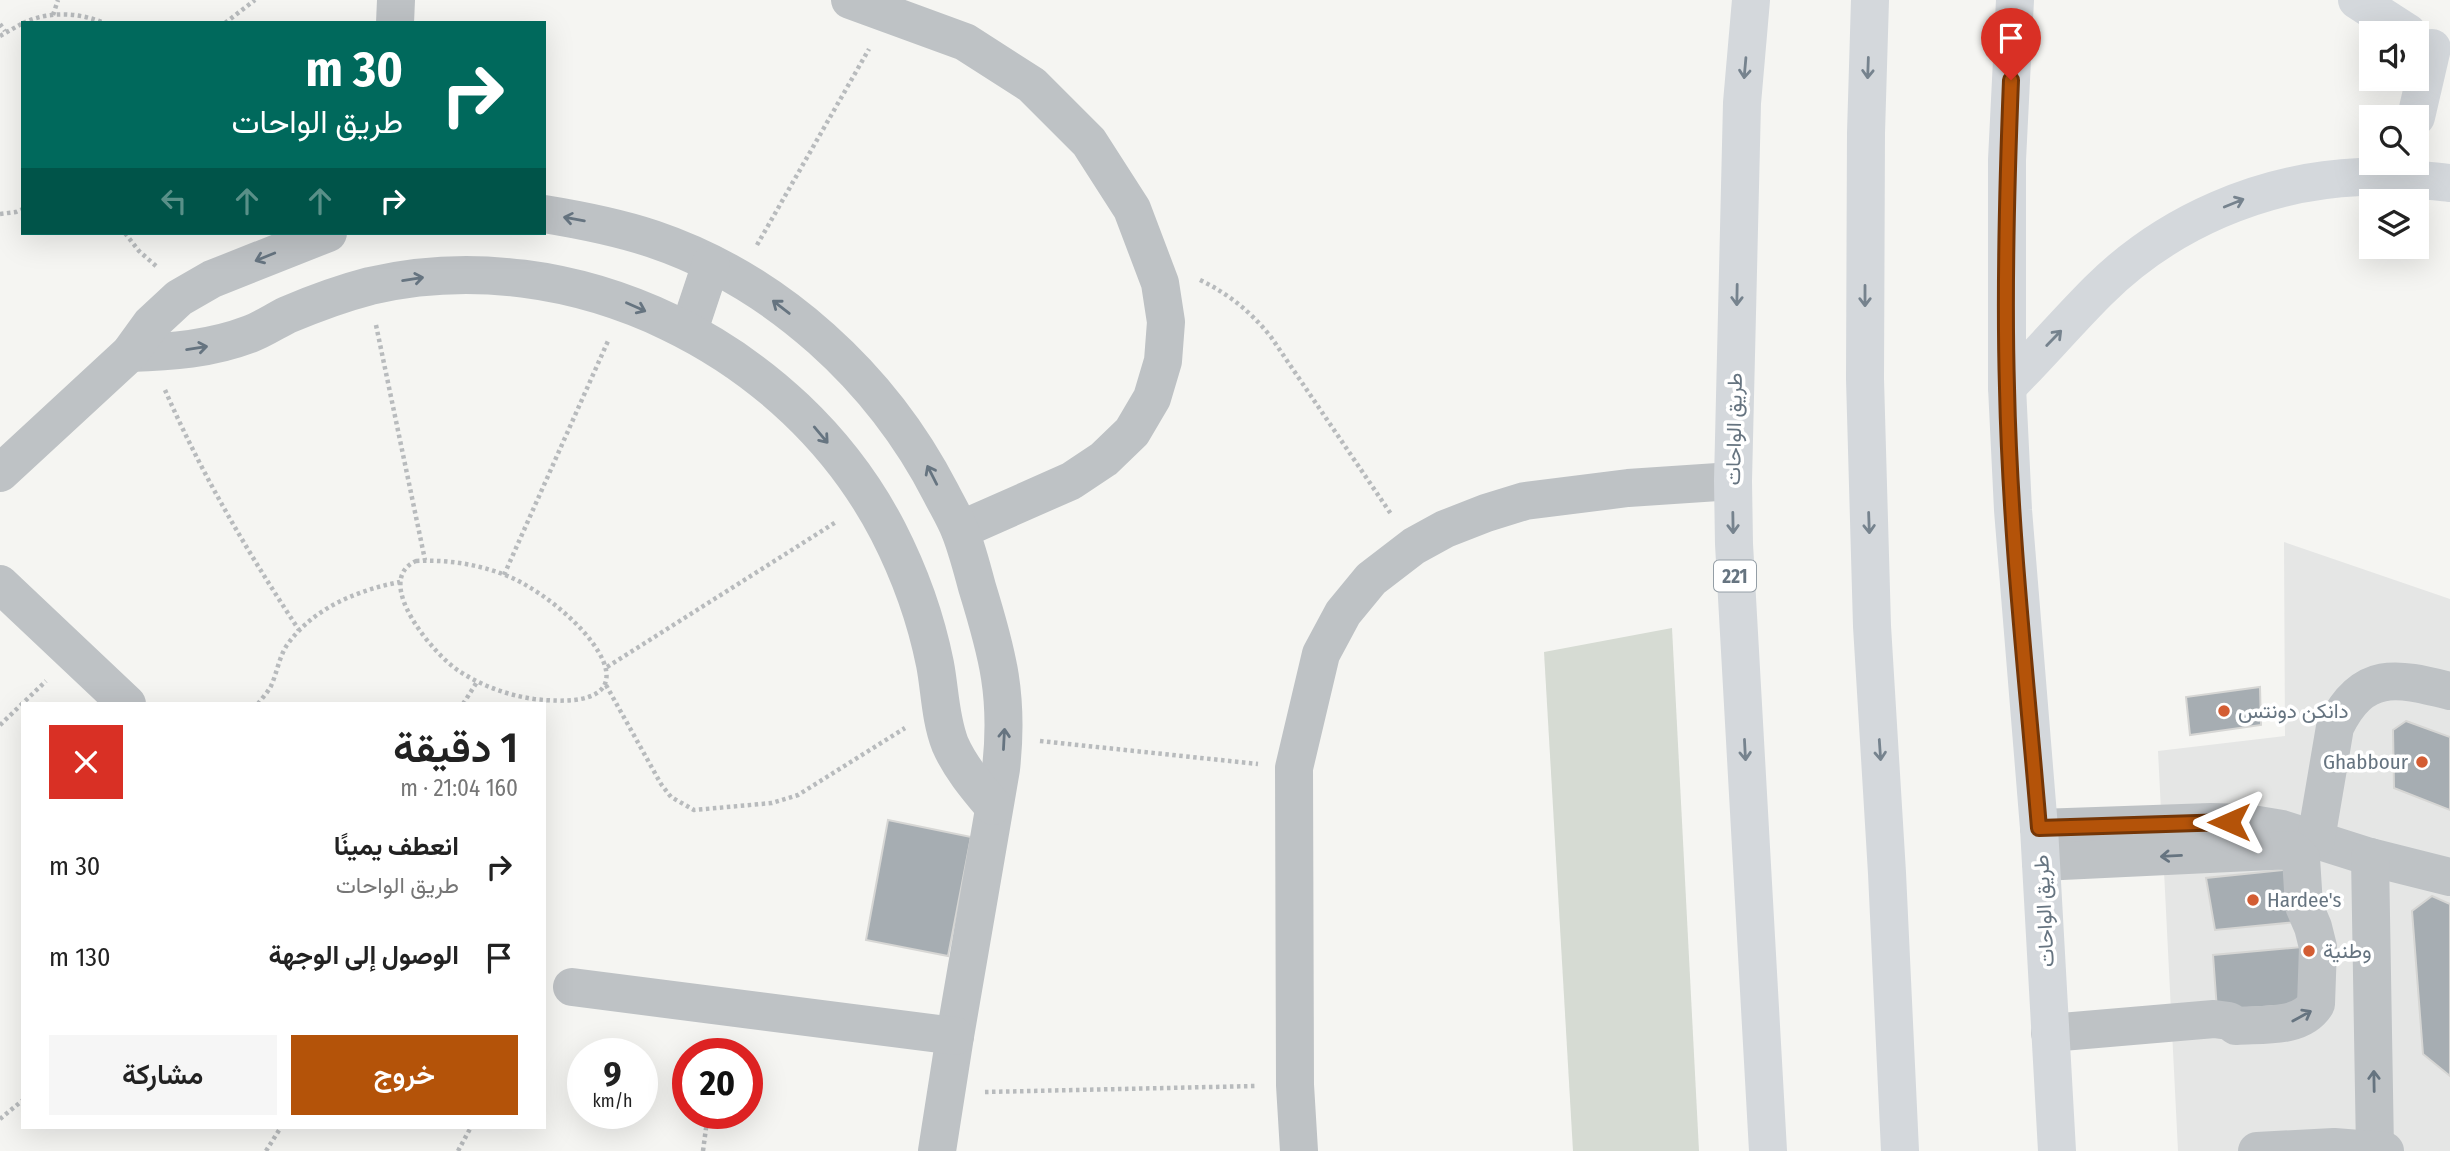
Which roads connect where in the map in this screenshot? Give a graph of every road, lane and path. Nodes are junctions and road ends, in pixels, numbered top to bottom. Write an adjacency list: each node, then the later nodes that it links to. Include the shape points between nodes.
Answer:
1 (58, 0): 10 (path)
2 (255, 0): 13 (path)
3 (396, 0): 14 (street)
4 (850, 0): 9 (street)
5 (1751, 0): 35 (main road, طريق الواحات / 221, one-way to 35, via 1742,103)
6 (1870, 0): 80 (main road, one-way to 80, via 1865,407)
7 (2015, 0): 33 (main road, طريق الواحات, via 2007,160)
8 (2357, 0): 15 (main road)
9 (889, 14): 27 (street, via 965,42 1032,85 1089,142 1132,209); 28 (path)
10 (53, 15): 11 (path); 12 (path, via 77,14)
11 (30, 21)
12 (98, 21)
13 (228, 21)
14 (395, 21)
15 (2390, 21)
16 (0, 24): 18 (path)
17 (21, 24): 18 (path)
18 (5, 31): 19 (path)
19 (0, 36)
20 (2373, 175): 33 (main road, one-way to 20, via 2099,290 2164,238 2238,201 2319,180)
21 (2422, 175): 22 (main road)
22 (2450, 183)
23 (21, 210): 24 (path)
24 (0, 214)
25 (546, 214): 28 (street, one-way to 25, via 654,240)
26 (323, 235): 32 (street, one-way to 32, via 224,274 179,298 151,324)
27 (1149, 255): 37 (street, via 1160,283 1166,322 1163,361 1152,398 1132,432 1072,481); 38 (path, via 1213,286 1255,317)
28 (724, 272): 31 (street); 37 (street, one-way to 28, via 926,464 884,403 833,348 775,302)
29 (368, 286): 30 (street, one-way to 30, via 422,277 491,276 559,284); 32 (street, one-way to 29, via 212,346); 39 (path)
30 (625, 302): 31 (street, one-way to 31); 40 (path)
31 (689, 330): 36 (street, one-way to 36, via 749,368 804,415 850,470)
32 (139, 353): 34 (street); 43 (path, via 253,561)
33 (2007, 387): 60 (main road, طريق الواحات)
34 (0, 473)
35 (1733, 481): 38 (street, via 1525,501 1445,529); 79 (main road, طريق الواحات / 221, one-way to 79)
36 (869, 501): 45 (path); 54 (street, via 888,531 916,597)
37 (960, 530): 56 (street, via 998,656)
38 (1413, 546): 57 (street, via 1371,579 1343,613 1321,654)
39 (425, 561): 40 (path, via 452,562); 41 (path, via 408,564)
40 (504, 575): 45 (path, via 567,613)
41 (400, 582): 43 (path, via 334,604); 46 (path, via 404,602 425,639 440,656)
42 (0, 584): 44 (street)
43 (299, 630): 51 (path)
44 (74, 654): 49 (path); 50 (street)
45 (607, 667): 47 (path)
46 (477, 682): 47 (path, via 544,700 590,696); 52 (path)
47 (606, 685): 54 (path, via 661,784 671,797 694,810 798,796)
48 (2450, 691): 59 (street, via 2408,680 2389,681 2371,686 2343,710 2335,727)
49 (24, 702)
50 (125, 702)
51 (259, 702)
52 (464, 702)
53 (21, 705): 55 (path)
54 (940, 706): 58 (street, via 950,744)
55 (0, 725)
56 (1004, 737): 57 (path); 58 (street, one-way to 56)
57 (1293, 768): 66 (street)
58 (993, 806): 64 (street)
59 (2316, 839): 60 (street, via 2246,823 2211,822); 61 (street)
60 (2040, 845): 65 (main road, طريق الواحات); 65 (street, one-way to 60, via 2217,1038 2236,1026 2304,1018 2316,1004 2316,937 2304,906 2297,853)
61 (2370, 857): 62 (street); 73 (street, one-way to 61)
62 (2450, 877)
63 (572, 987): 64 (street)
64 (955, 1036): 67 (street)
65 (2051, 1044): 81 (main road, طريق الواحات)
66 (1295, 1085): 67 (path); 78 (street)
67 (946, 1093): 77 (street)
68 (21, 1102): 69 (path)
69 (0, 1119)
70 (280, 1129): 74 (path)
71 (470, 1129): 75 (path)
72 (706, 1129): 76 (path)
73 (2380, 1150): 82 (street)
74 (267, 1151)
75 (458, 1151)
76 (703, 1151)
77 (937, 1151)
78 (1299, 1151)
79 (1768, 1151)
80 (1900, 1151)
81 (2057, 1151)
82 (2257, 1151)

